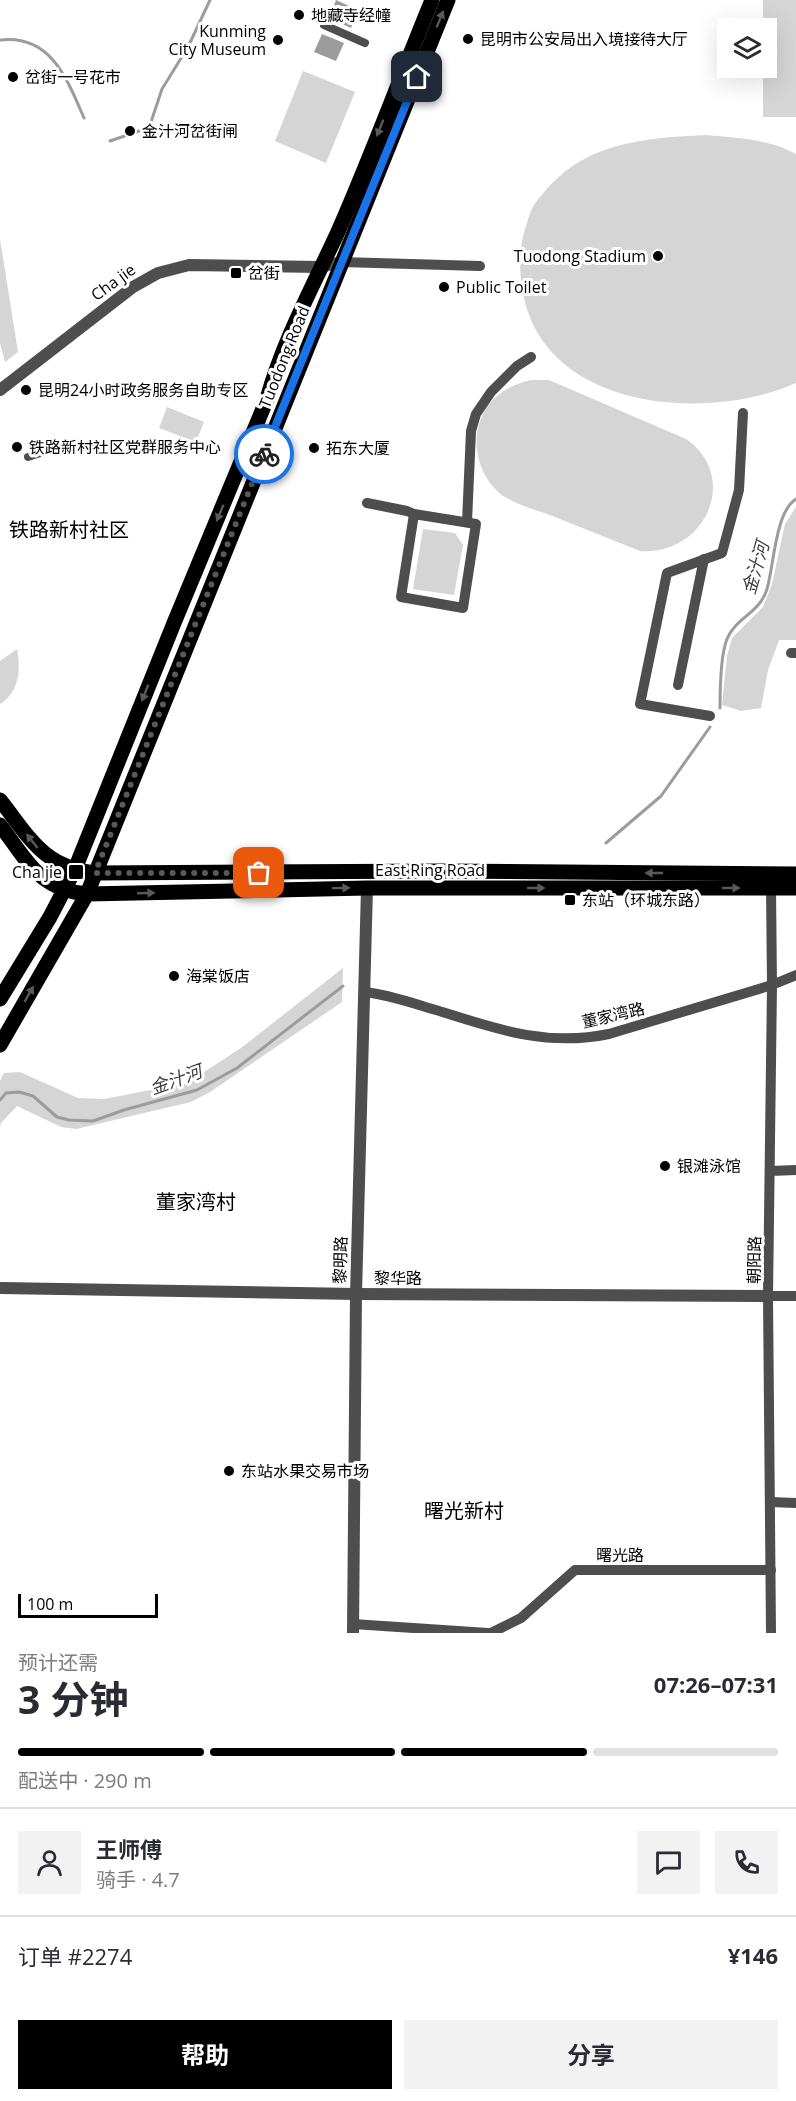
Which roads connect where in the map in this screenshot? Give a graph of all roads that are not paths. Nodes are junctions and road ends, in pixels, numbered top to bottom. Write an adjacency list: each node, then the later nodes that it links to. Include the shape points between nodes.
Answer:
1 (432, 0): 6 (main road, Tuodong Road, one-way to 6)
2 (448, 0): 5 (main road, Tuodong Road, one-way to 2)
3 (324, 25): 4 (street)
4 (365, 43)
5 (341, 262): 6 (street, Cha jie); 7 (street, Cha jie); 23 (main road, Tuodong Road)
6 (322, 263): 9 (street, Cha jie, via 189,258 155,266 129,281); 10 (street, Cha jie, via 189,265 158,273 133,286); 22 (main road, Tuodong Road, one-way to 22)
7 (480, 266)
8 (531, 357): 16 (street, via 491,392 476,414 471,431)
9 (0, 381)
10 (0, 390)
11 (743, 413): 17 (street, via 739,490 722,553)
12 (57, 445): 13 (street)
13 (28, 458)
14 (367, 503): 15 (street)
15 (414, 514): 16 (street); 16 (street, via 401,597 463,608 476,524)
16 (467, 522)
17 (704, 559): 18 (street); 19 (street, via 667,573 639,704)
18 (678, 685)
19 (710, 716)
20 (0, 800): 22 (main road, East Ring Road, one-way to 20, via 48,858)
21 (0, 825): 28 (main road, East Ring Road, via 37,873)
22 (75, 869): 23 (main road, East Ring Road); 28 (main road, Tuodong Road)
23 (95, 873): 24 (main road, East Ring Road, one-way to 23); 29 (main road, Tuodong Road)
24 (796, 873)
25 (367, 888): 26 (main road, East Ring Road, one-way to 26); 29 (main road, East Ring Road, one-way to 25); 32 (street, 黎明路)
26 (771, 888): 27 (main road, East Ring Road); 31 (street, 朝阳路)
27 (796, 888)
28 (65, 890): 29 (main road, East Ring Road); 33 (main road, Tuodong Road)
29 (87, 894): 34 (main road, Tuodong Road, one-way to 29)
30 (796, 975): 31 (street, 董家湾路)
31 (772, 985): 32 (street, 董家湾路, via 609,1034 556,1040 492,1028 388,995); 36 (street, 朝阳路)
32 (365, 992): 38 (street, 黎明路)
33 (0, 999)
34 (0, 1044)
35 (796, 1170): 36 (street)
36 (770, 1171): 39 (street, 朝阳路)
37 (0, 1288): 38 (street, 黎华路)
38 (356, 1294): 39 (street, 黎华路); 44 (street, 黎明路)
39 (768, 1296): 40 (street, 黎华路); 41 (street, 朝阳路)
40 (796, 1296)
41 (770, 1502): 42 (street); 43 (street, 朝阳路)
42 (796, 1503)
43 (771, 1570): 45 (street, 曙光路, via 575,1570 521,1618); 46 (street, 朝阳路)
44 (354, 1629): 45 (street, 曙光路)
45 (489, 1633)
46 (771, 1633)

